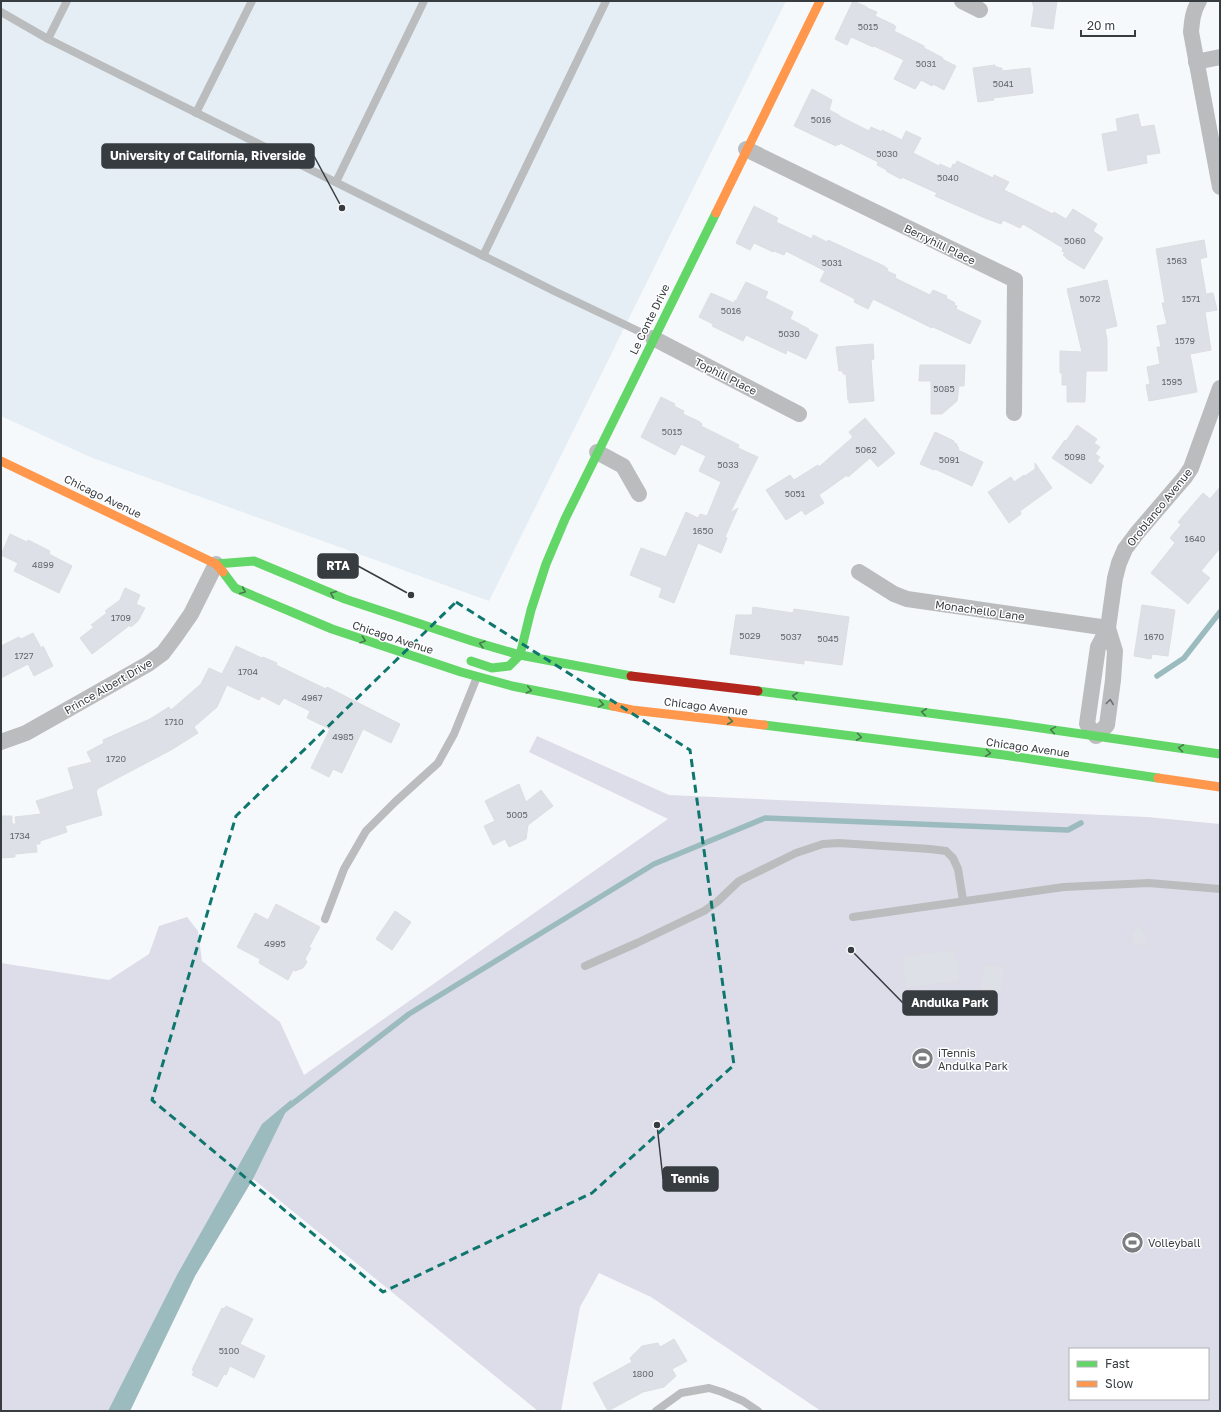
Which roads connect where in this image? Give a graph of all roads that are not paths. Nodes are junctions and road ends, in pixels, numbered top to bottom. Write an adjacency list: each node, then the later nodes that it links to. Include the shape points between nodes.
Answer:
1 (67, 1): 10 (lane)
2 (252, 1): 13 (lane)
3 (424, 1): 16 (lane)
4 (606, 1): 18 (lane)
5 (820, 1): 14 (main road, Le Conte Drive)
6 (962, 1): 8 (street)
7 (1197, 5): 12 (street, via 1191,32)
8 (980, 10)
9 (1, 12): 10 (lane)
10 (48, 39): 13 (lane)
11 (1220, 57): 12 (street)
12 (1196, 62): 15 (street)
13 (196, 113): 16 (lane)
14 (746, 149): 19 (main road, Le Conte Drive); 21 (street, Berryhill Place, via 1015,280)
15 (1217, 155): 17 (street)
16 (336, 182): 18 (lane)
17 (1220, 187)
18 (483, 256): 19 (lane)
19 (653, 338): 22 (street, Tophill Place); 23 (main road, Le Conte Drive)
20 (1220, 388): 28 (street, Oroblanco Avenue, via 1191,468 1125,549 1115,578)
21 (1014, 413)
22 (799, 414)
23 (597, 452): 25 (street, via 623,466); 31 (main road, Le Conte Drive, via 546,564 530,610)
24 (1, 461): 26 (main road, Chicago Avenue)
25 (639, 494)
26 (216, 564): 30 (main road, Chicago Avenue, one-way to 30, via 235,588 332,629); 31 (main road, Chicago Avenue, one-way to 26, via 345,599 254,561); 38 (street, Prince Albert Drive, via 191,614 163,653 26,733)
27 (859, 572): 28 (street, Monachello Lane, via 894,594 907,599)
28 (1108, 628): 37 (street, Oroblanco Avenue, via 1115,650 1113,680 1107,725)
29 (395, 638): 30 (main road)
30 (378, 644): 34 (main road, Chicago Avenue)
31 (520, 655): 32 (main road, via 509,666 492,668); 33 (main road); 37 (main road, Chicago Avenue, one-way to 31, via 635,677)
32 (462, 659)
33 (527, 664)
34 (478, 677): 36 (main road, Chicago Avenue, one-way to 36); 44 (lane, via 454,734 438,763 366,830 344,869)
35 (546, 683): 36 (main road)
36 (562, 697): 40 (main road, Chicago Avenue, one-way to 40, via 632,710 1004,756)
37 (1096, 736): 39 (main road, Chicago Avenue, one-way to 37)
38 (1, 742)
39 (1220, 754)
40 (1220, 787)
41 (1220, 888): 42 (lane, via 1149,884 1064,887)
42 (963, 900): 43 (lane); 45 (lane, via 958,869 946,851 823,844 796,853 739,881 704,911)
43 (853, 917)
44 (325, 919)
45 (585, 966)
46 (656, 1411): 47 (lane, via 681,1393 709,1388 743,1401)
47 (758, 1411)

